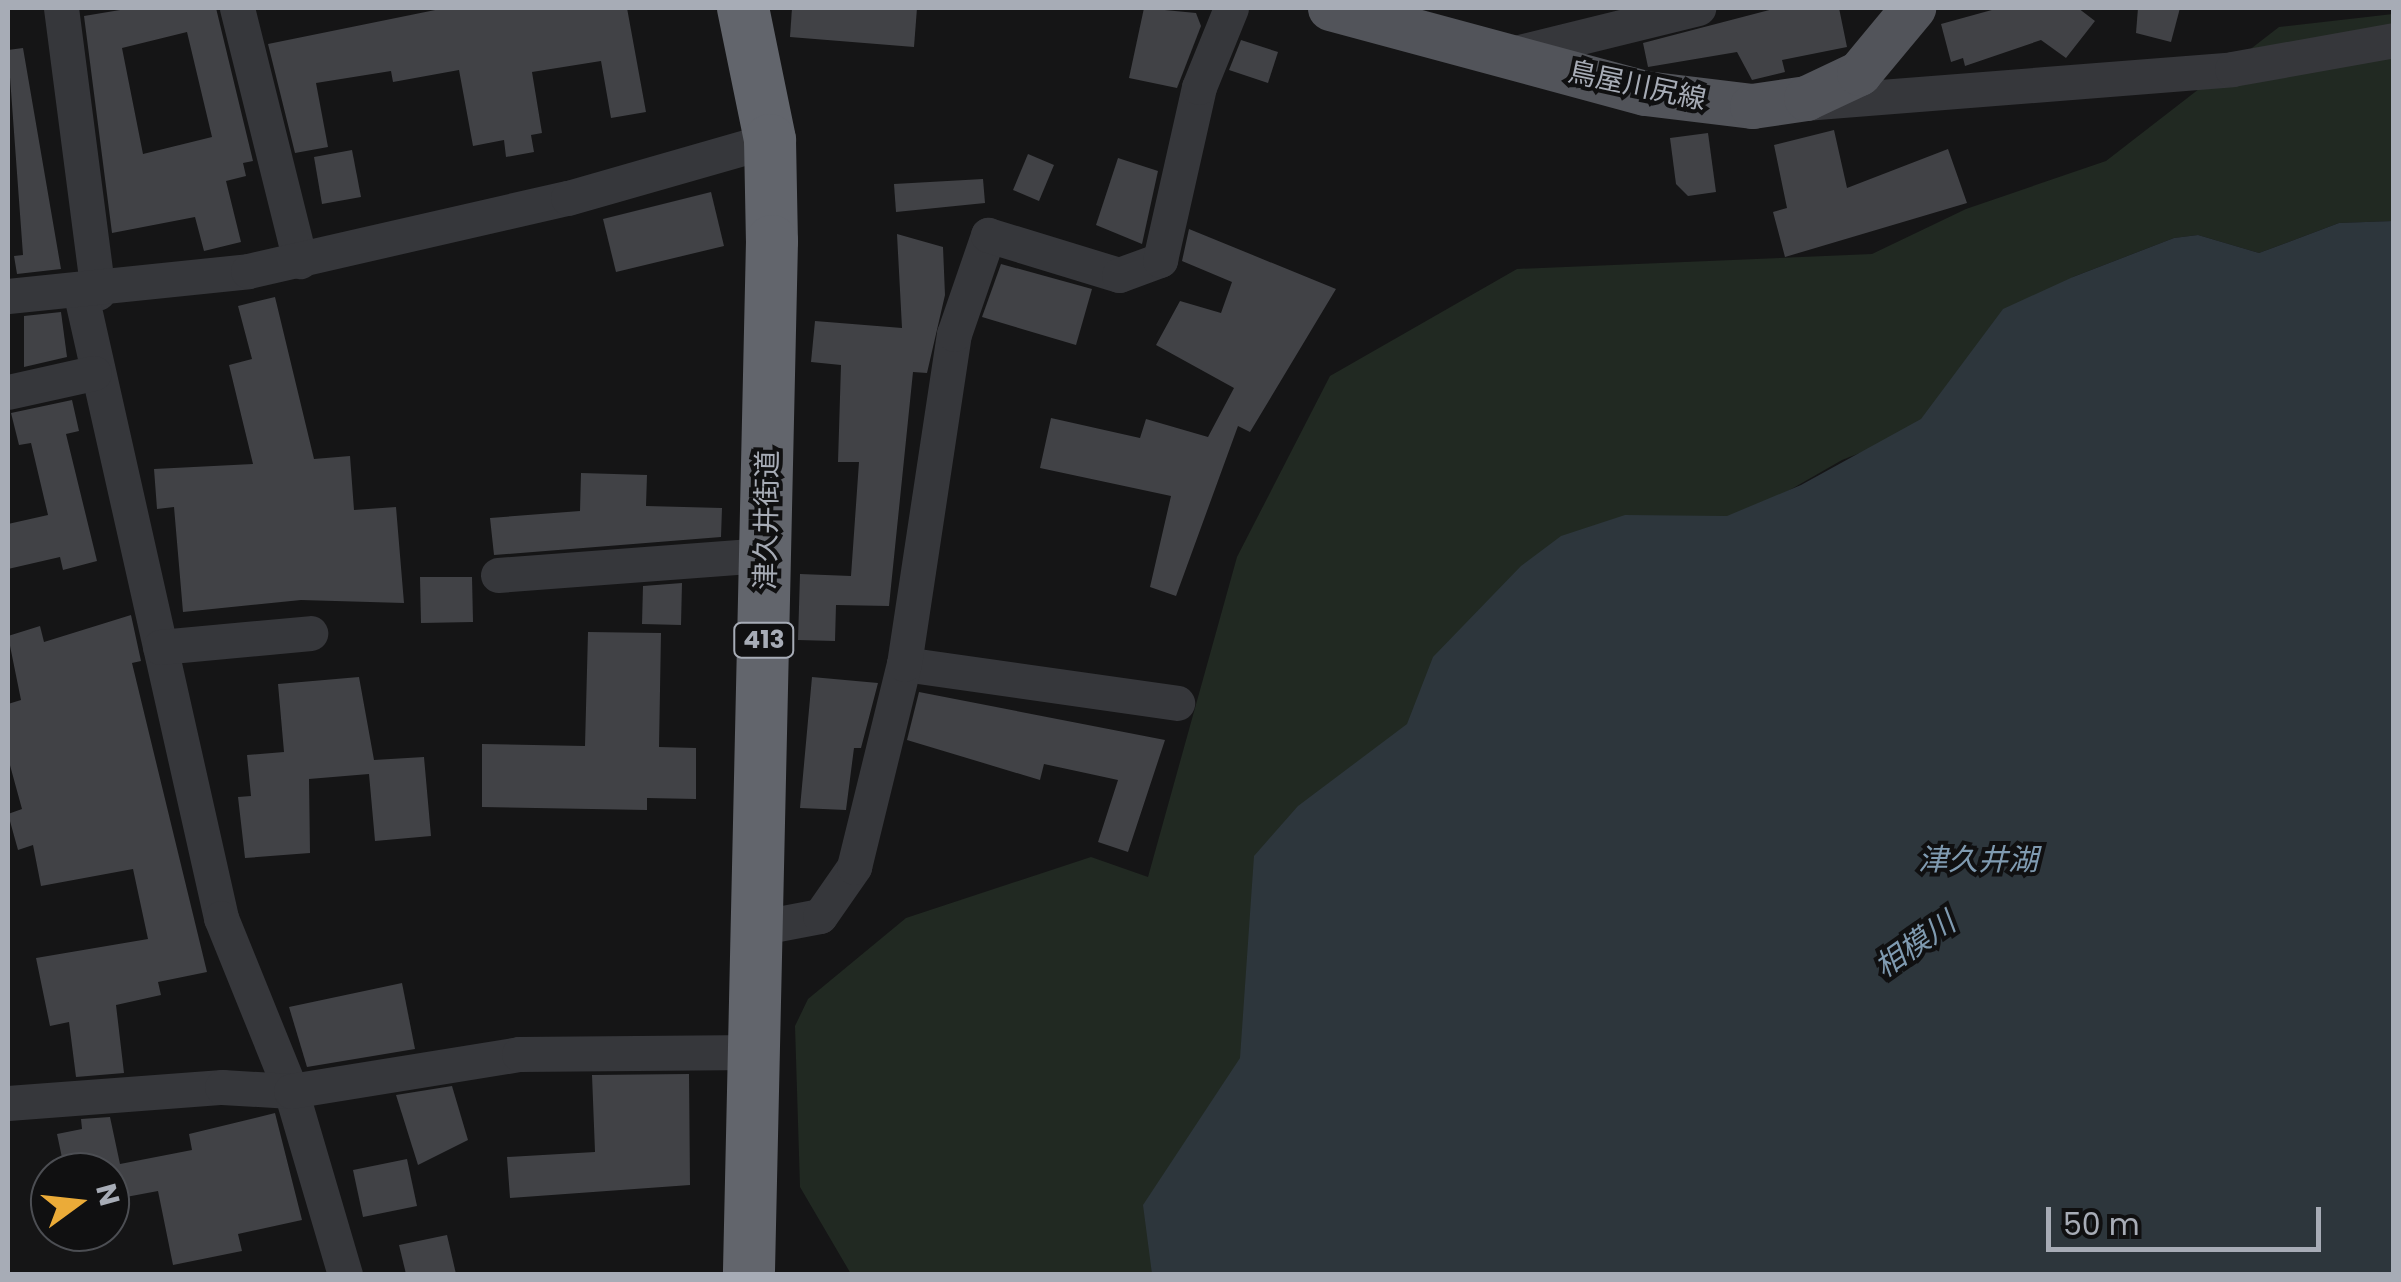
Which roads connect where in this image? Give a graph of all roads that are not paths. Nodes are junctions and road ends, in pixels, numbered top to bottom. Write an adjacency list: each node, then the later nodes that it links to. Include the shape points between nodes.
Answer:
1 (61, 8): 13 (street)
2 (237, 8): 12 (street)
3 (742, 8): 11 (highway, 津久井街道 / 413)
4 (1231, 8): 21 (street, via 1199,86 1160,260 1120,275 988,235 954,334)
5 (1330, 8): 9 (main road, 鳥屋川尻線)
6 (1698, 8): 9 (street)
7 (1914, 8): 10 (main road, 鳥屋川尻線, via 1859,73)
8 (2394, 40): 10 (street, via 2040,89)
9 (1507, 55): 10 (main road, 鳥屋川尻線, via 1661,96)
10 (1774, 104)
11 (770, 140): 12 (street); 17 (highway, 津久井街道 / 413)
12 (300, 260): 13 (street)
13 (90, 294): 14 (street); 15 (street)
14 (8, 296)
15 (94, 373): 16 (street); 20 (street)
16 (8, 392)
17 (766, 555): 18 (street); 23 (highway, 津久井街道 / 413)
18 (498, 575)
19 (310, 634): 20 (street)
20 (160, 647): 25 (street, via 221,918)
21 (904, 664): 22 (street); 23 (street, via 854,867 820,916)
22 (1177, 703)
23 (757, 928): 24 (highway, 津久井街道 / 413)
24 (754, 1052): 25 (street, via 519,1054); 28 (highway, 津久井街道 / 413)
25 (292, 1091): 26 (street); 27 (street)
26 (8, 1103)
27 (345, 1274)
28 (749, 1274)

